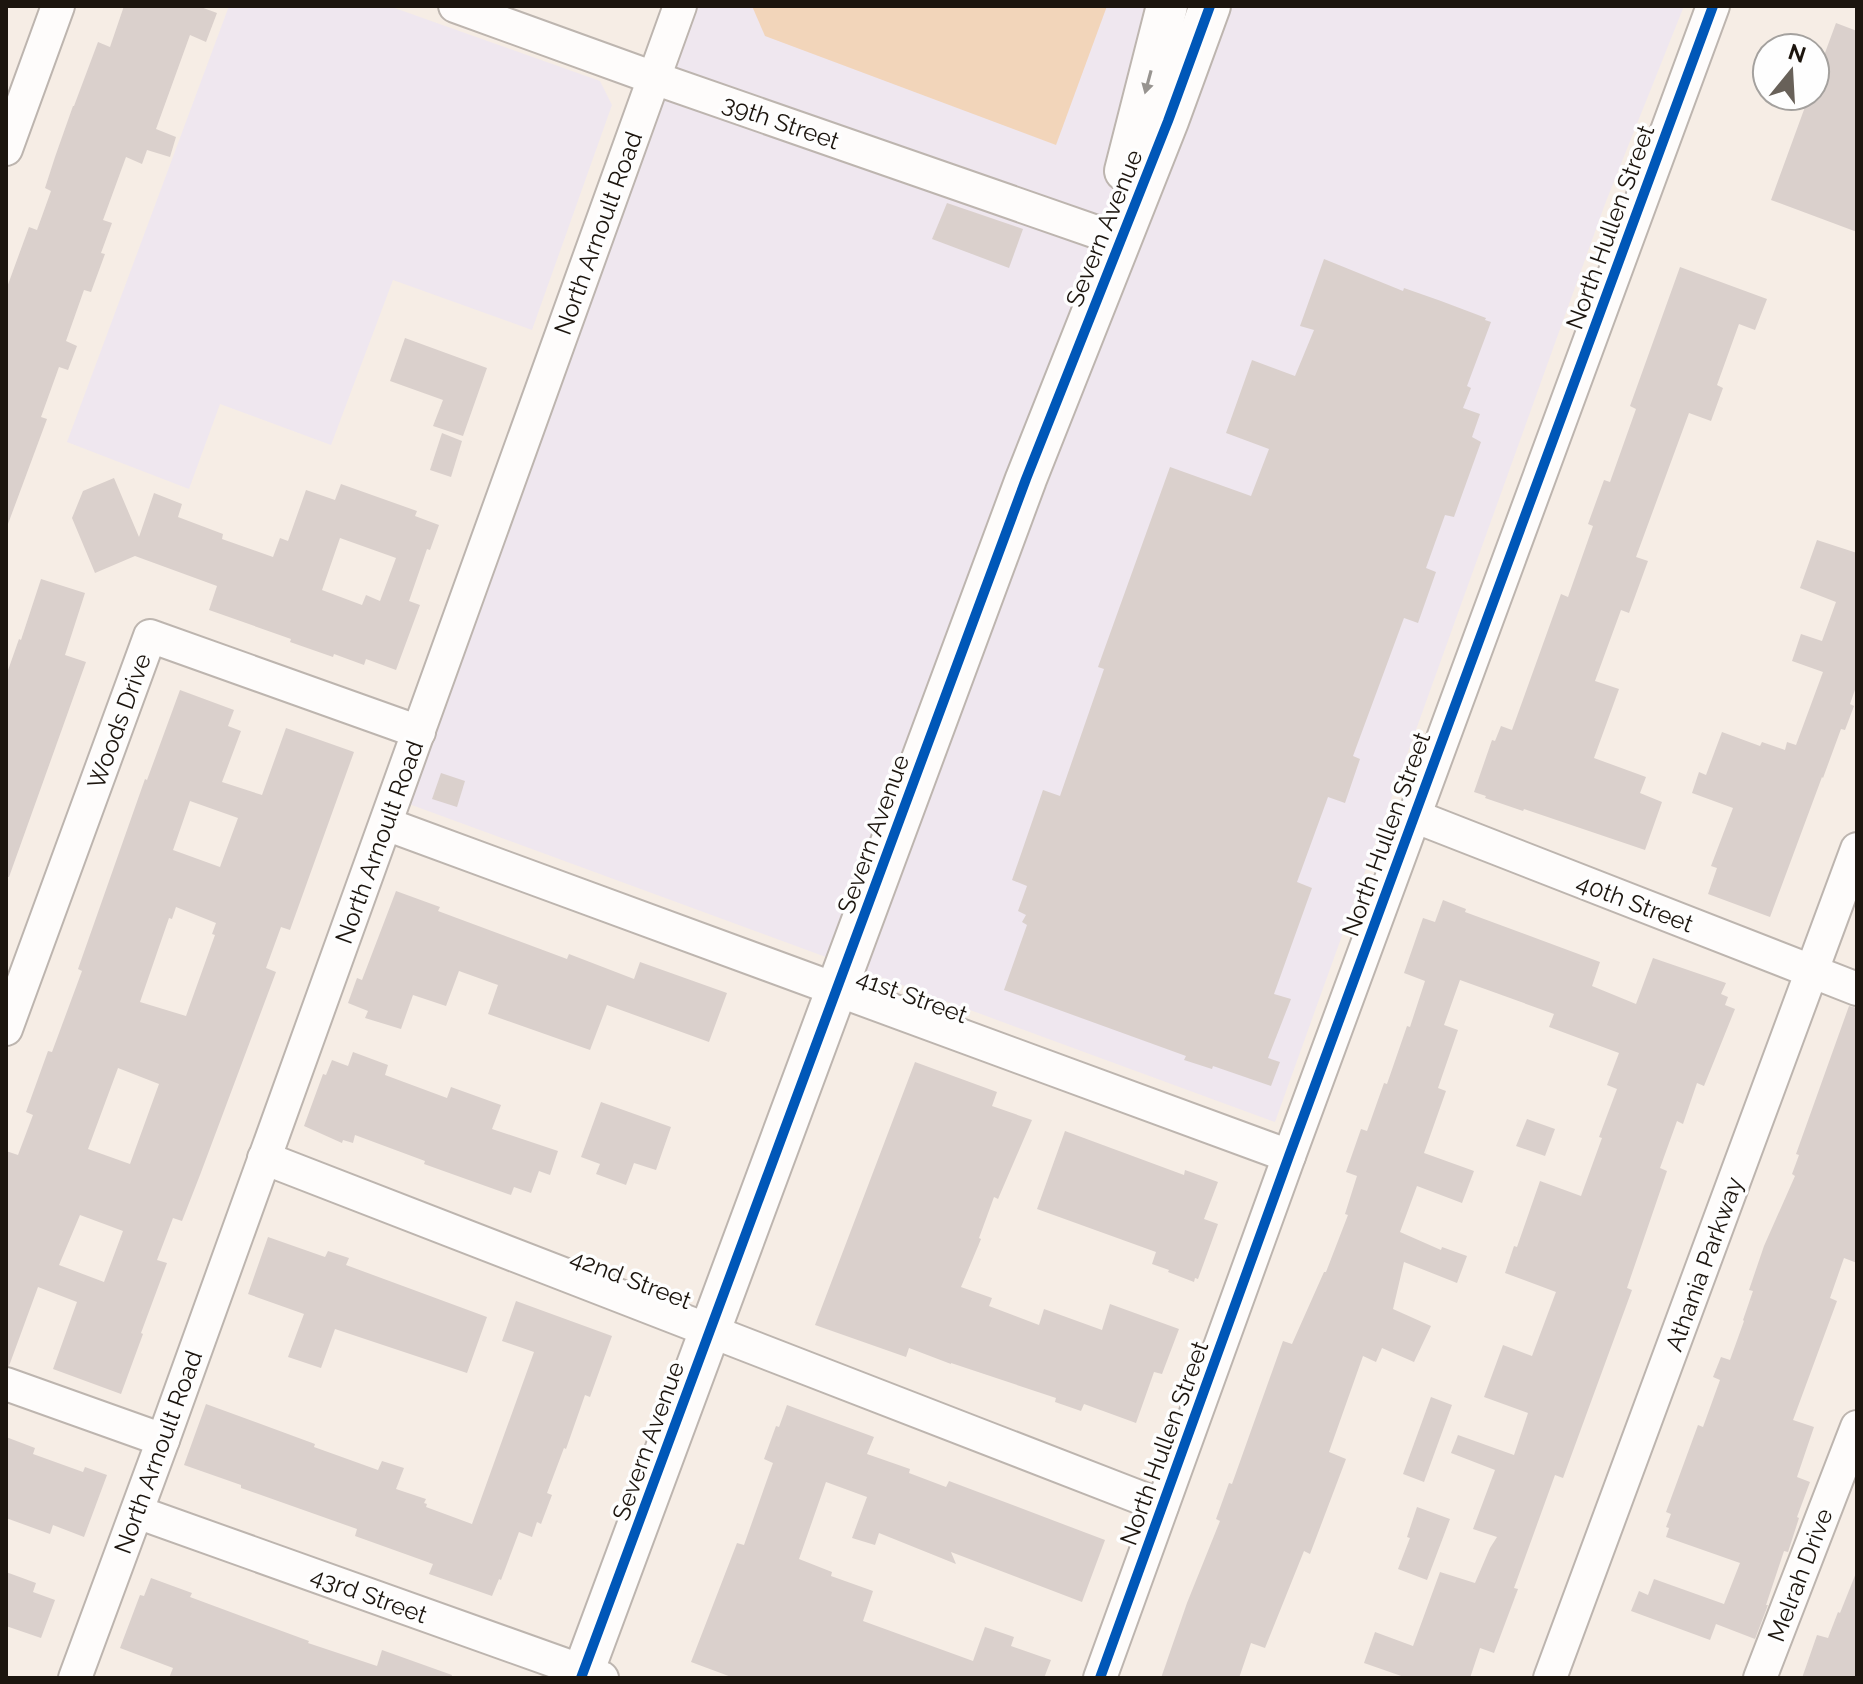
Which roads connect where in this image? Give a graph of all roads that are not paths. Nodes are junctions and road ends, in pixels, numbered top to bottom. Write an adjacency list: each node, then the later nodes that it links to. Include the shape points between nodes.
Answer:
1 (58, 6): 8 (street)
2 (455, 6): 7 (street, 39th Street)
3 (680, 6): 7 (street, North Arnoult Road)
4 (1167, 6): 9 (street, Severn Avenue, one-way to 9)
5 (1210, 6): 10 (street, Severn Avenue)
6 (1713, 6): 12 (street, North Hullen Street)
7 (654, 78): 9 (street, 39th Street); 11 (street, North Arnoult Road)
8 (6, 149)
9 (1108, 236): 10 (street, Severn Avenue)
10 (1026, 479): 17 (street, Severn Avenue)
11 (419, 732): 13 (street, North Arnoult Road); 18 (street, Woods Drive, via 150,636)
12 (1414, 816): 15 (street, 40th Street); 19 (street, North Hullen Street)
13 (386, 824): 17 (street, 41st Street); 20 (street, North Arnoult Road)
14 (1857, 849): 15 (street, Athania Parkway)
15 (1812, 972): 16 (street, 40th Street); 30 (street, Athania Parkway)
16 (1857, 989)
17 (837, 990): 19 (street, 41st Street); 21 (street, Severn Avenue)
18 (6, 1029)
19 (1289, 1156): 25 (street, North Hullen Street)
20 (264, 1158): 21 (street, 42nd Street); 24 (street, North Arnoult Road)
21 (710, 1332): 25 (street, 42nd Street); 27 (street, Severn Avenue)
22 (6, 1384): 24 (street)
23 (1857, 1427): 31 (street, Melrah Drive)
24 (163, 1440): 26 (street, North Arnoult Road)
25 (1162, 1506): 29 (street, North Hullen Street)
26 (137, 1512): 27 (street, 43rd Street); 28 (street, North Arnoult Road)
27 (589, 1676)
28 (75, 1678)
29 (1100, 1678)
30 (1550, 1678)
31 (1760, 1678)

